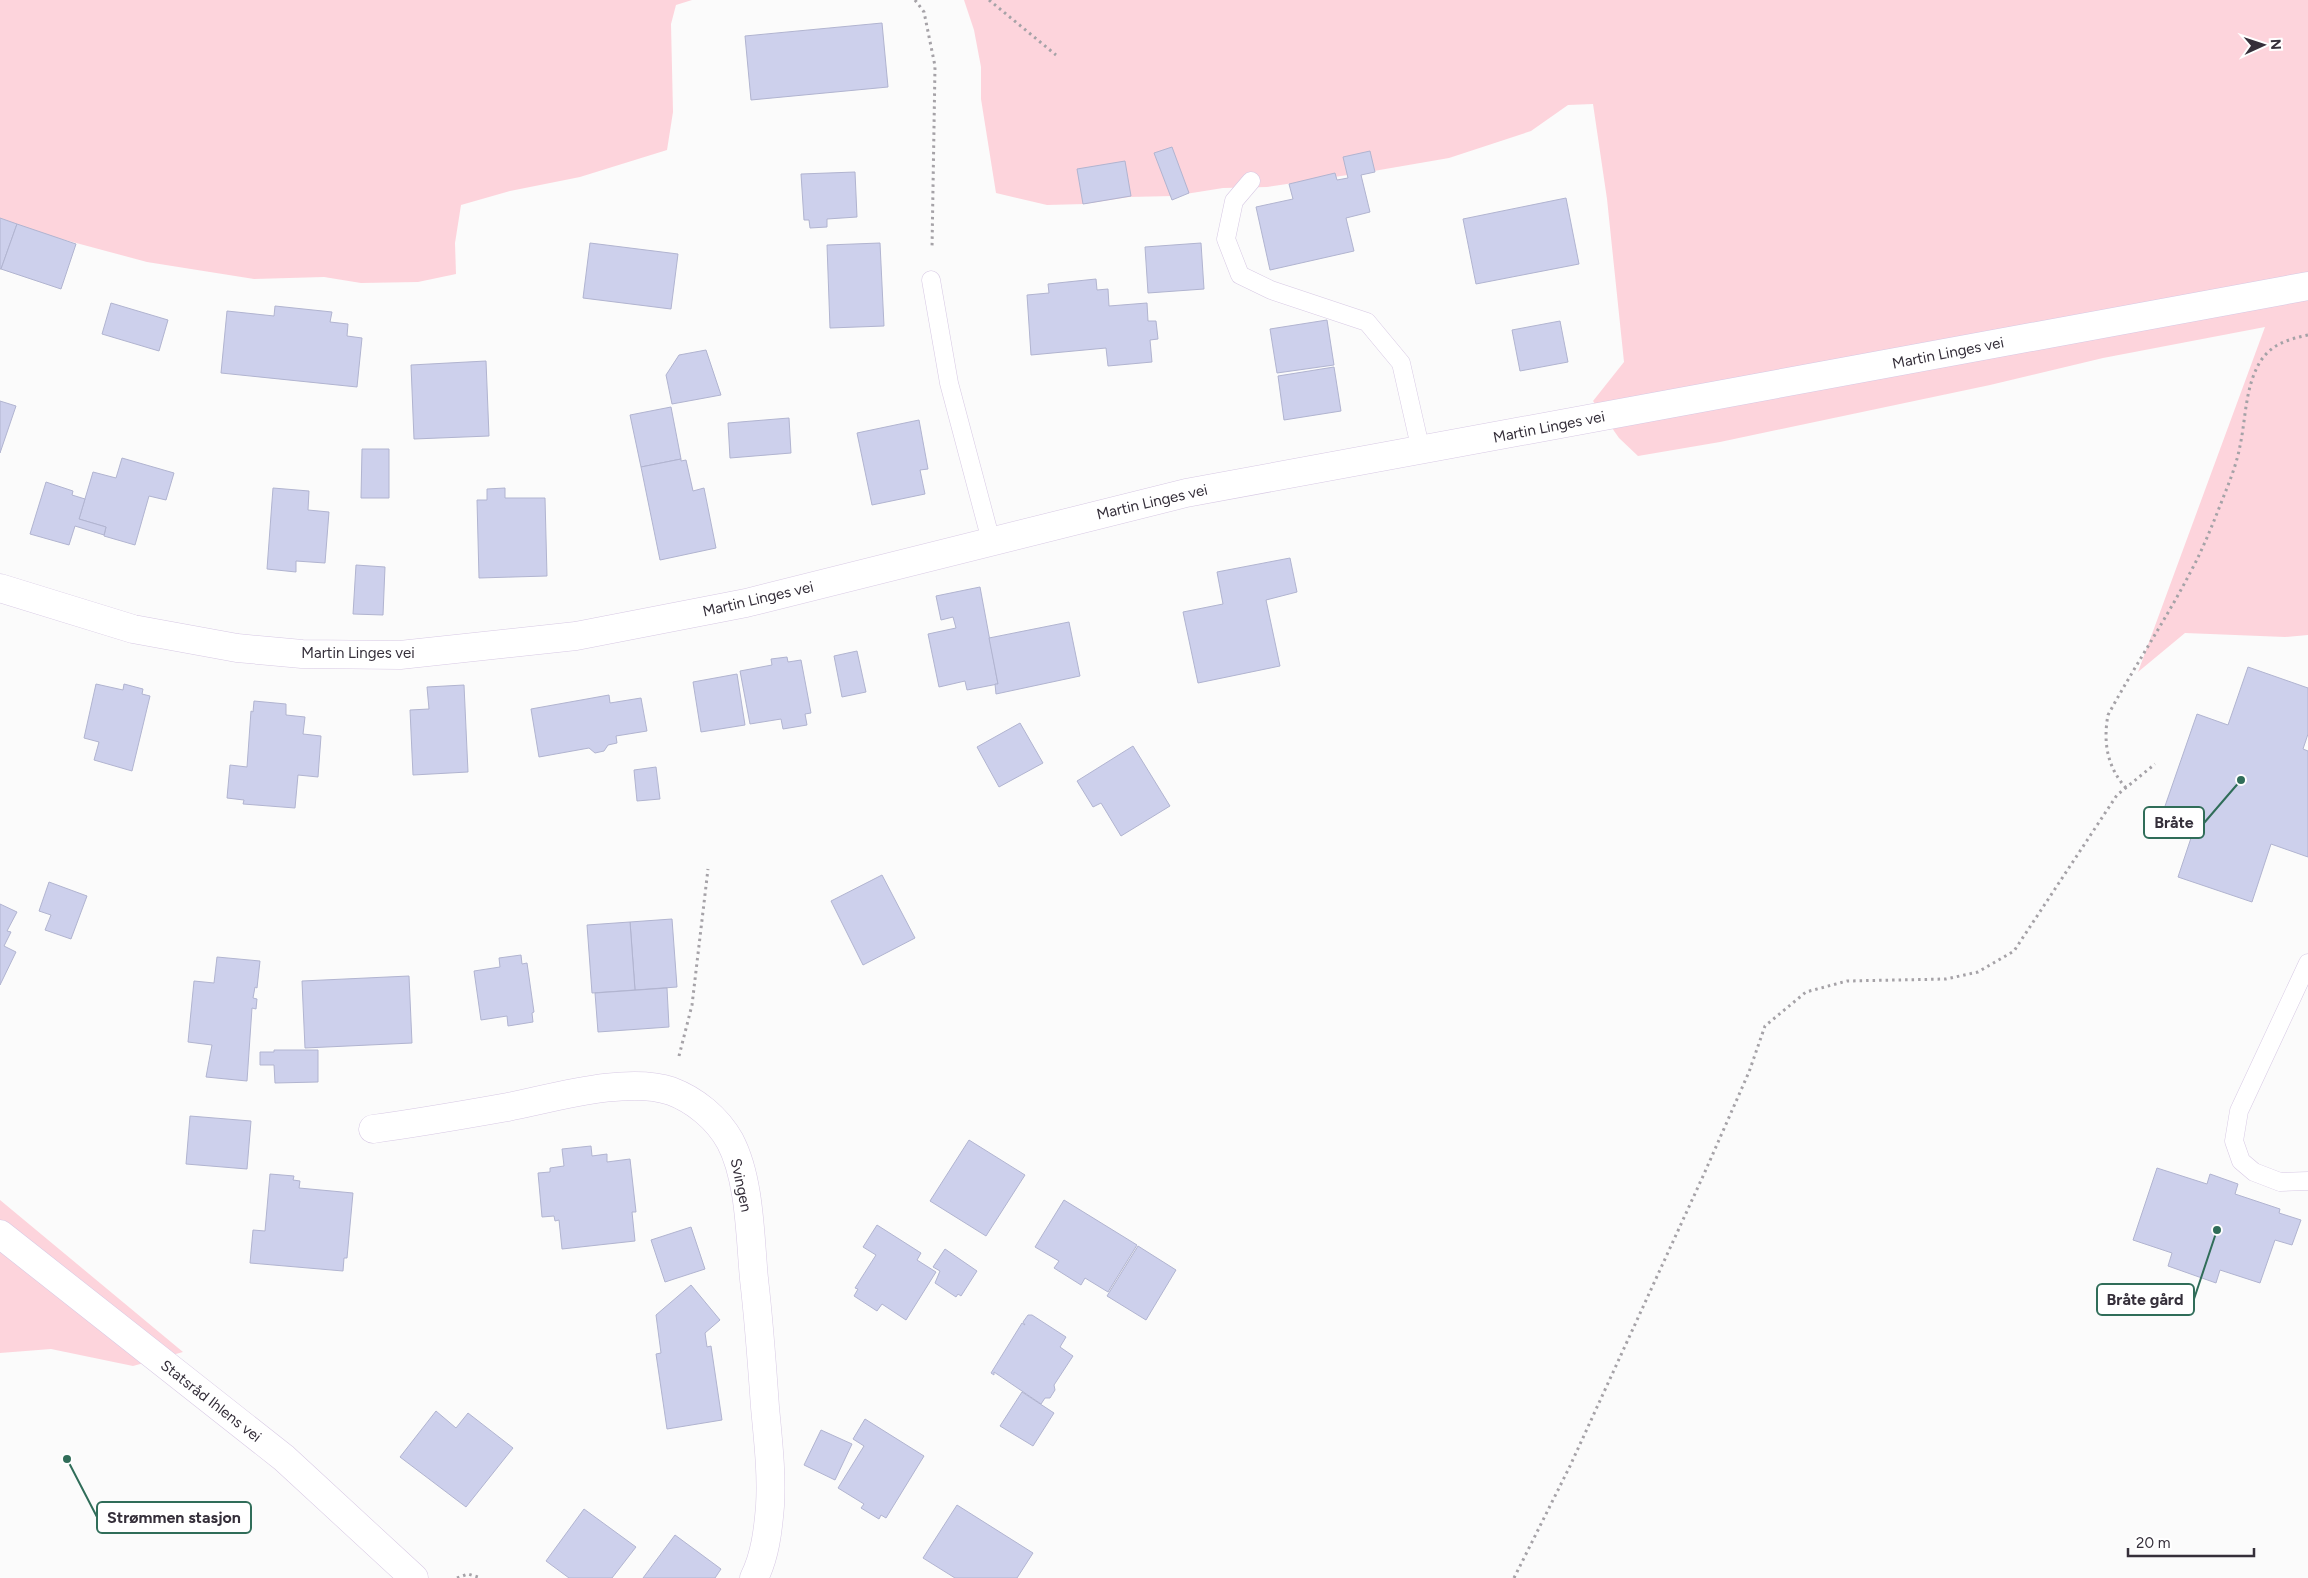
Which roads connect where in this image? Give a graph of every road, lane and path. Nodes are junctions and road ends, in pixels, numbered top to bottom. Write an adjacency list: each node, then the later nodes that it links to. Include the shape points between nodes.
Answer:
1 (915, 0): 5 (path, via 924,12 935,66)
2 (989, 0): 3 (path)
3 (1056, 55)
4 (1252, 181): 8 (lane, via 1234,201 1226,239 1240,275 1271,290 1367,322 1401,363)
5 (931, 280): 9 (lane, via 949,383)
6 (2308, 286): 8 (street, Martin Linges vei)
7 (2308, 335): 12 (path, via 2273,347 2261,361 2248,394 2233,472 2208,537 2190,575 2108,715 2105,732 2108,759 2116,777)
8 (1421, 451): 9 (street, Martin Linges vei, via 1186,493)
9 (991, 541): 10 (street, Martin Linges vei, via 746,603 652,622 576,636 400,655 302,654 190,641 133,630)
10 (0, 588)
11 (2155, 764): 12 (path)
12 (2126, 788): 23 (path, via 2117,795 2079,850 2014,951 1978,972 1946,979 1847,981 1806,992 1765,1026 1749,1072 1696,1192 1570,1466)
13 (708, 869): 15 (path, via 692,1005)
14 (2308, 963): 17 (lane, via 2239,1111 2234,1141 2241,1161 2254,1172 2280,1182)
15 (670, 1091): 16 (street, Svingen, via 644,1086 616,1086); 22 (street, Svingen, via 695,1102 715,1121 730,1140 740,1167 759,1326 770,1460 767,1538)
16 (373, 1129)
17 (2308, 1181)
18 (0, 1234): 19 (street, Statsråd Ihlens vei, via 284,1458)
19 (414, 1578)
20 (457, 1578): 21 (path, via 468,1574)
21 (481, 1578)
22 (754, 1578)
23 (1514, 1578)

